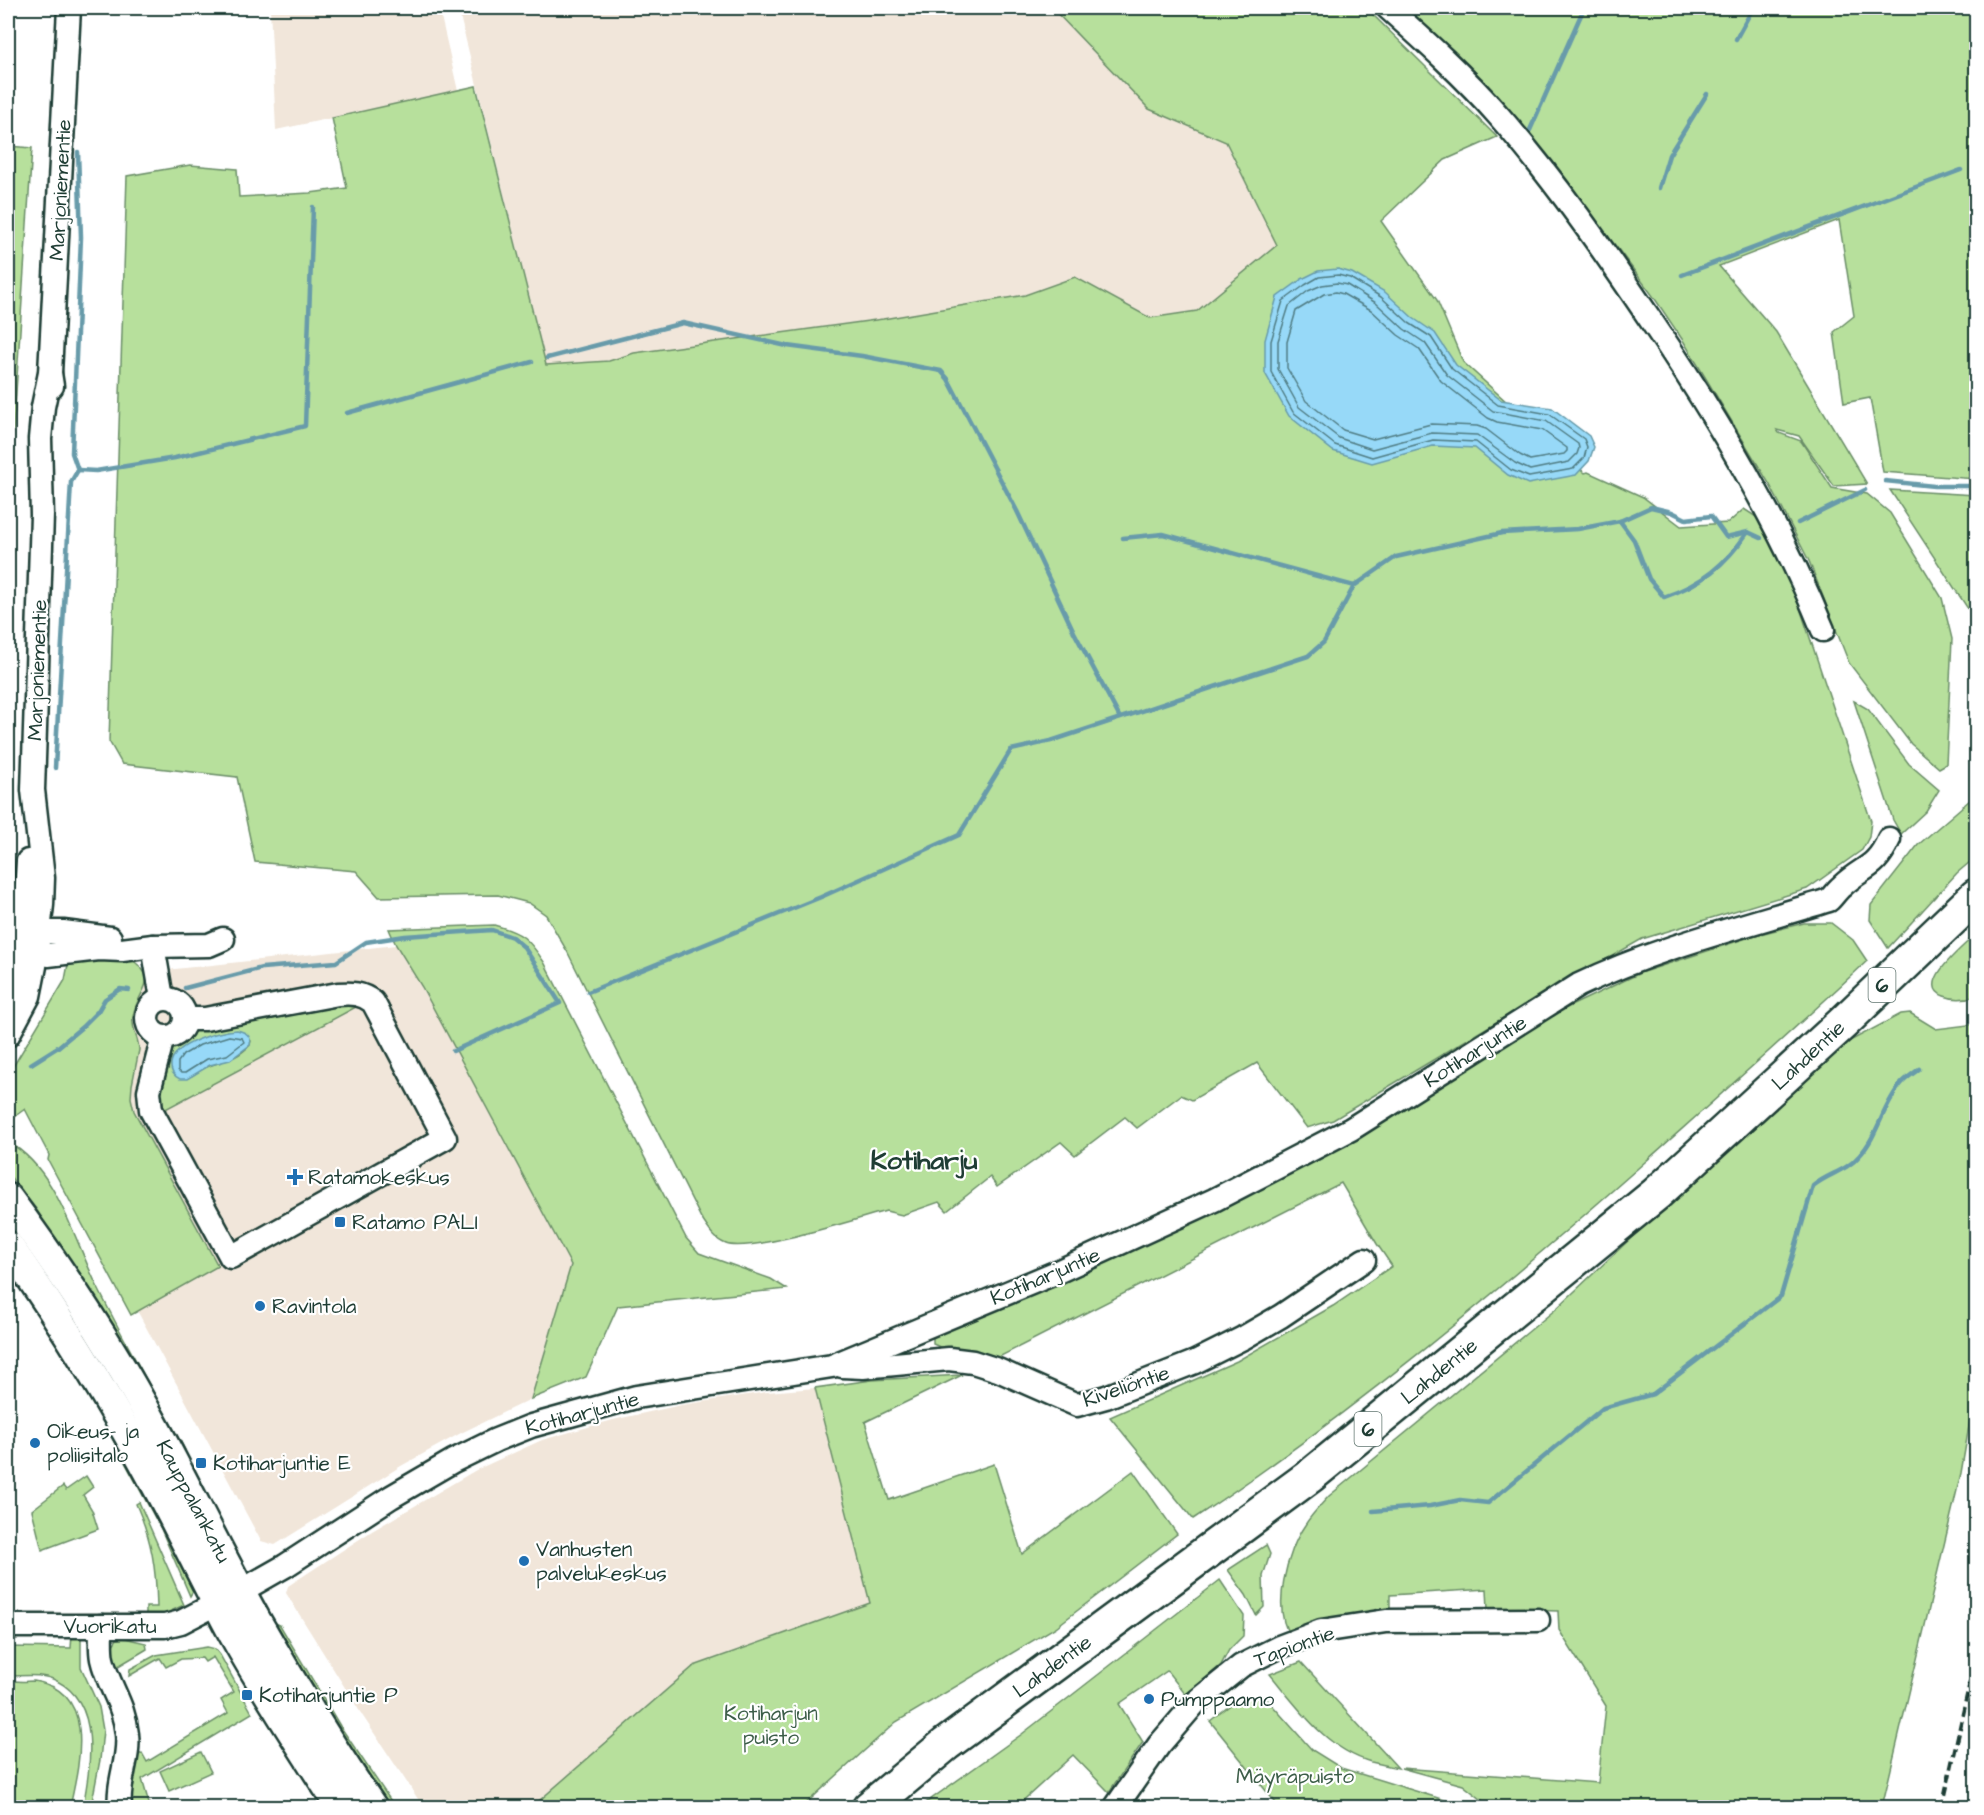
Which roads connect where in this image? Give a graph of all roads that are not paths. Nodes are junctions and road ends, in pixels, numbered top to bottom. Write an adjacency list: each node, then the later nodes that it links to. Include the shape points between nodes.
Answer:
1 (69, 8): 7 (street, Marjoniementie, via 50,373 40,439 42,515 33,790 43,878)
2 (1388, 8): 3 (street, via 1498,115 1615,267 1702,396 1762,502)
3 (1824, 630)
4 (1889, 839): 17 (street, Kotiharjuntie, via 1874,864 1829,900 1615,968 1579,986 1351,1129 1215,1200 1055,1273)
5 (1977, 896): 25 (highway, Lahdentie / 6, via 1656,1194 1319,1469 946,1744)
6 (223, 939): 8 (street, via 208,945)
7 (21, 940): 8 (street, via 63,932); 9 (street, Marjoniementie); 12 (street, Marjoniementie, via 29,996)
8 (153, 946): 10 (street)
9 (8, 995)
10 (162, 998): 11 (street, via 180,1004); 13 (street, via 151,1004 146,1016 153,1033)
11 (185, 1019): 13 (street, via 177,1034); 13 (street, via 205,1019 338,994 365,996 373,1002 445,1138 231,1257 152,1110 149,1091)
12 (8, 1035)
13 (163, 1037)
14 (8, 1198): 18 (main road, Kauppalankatu, via 74,1290 187,1487)
15 (8, 1245): 18 (main road, Kauppalankatu)
16 (1364, 1260): 17 (street, Kiveliöntie, via 1244,1338 1195,1362 1077,1405 973,1362 949,1359)
17 (832, 1366): 18 (street, Kotiharjuntie, via 636,1397 531,1426 411,1485)
18 (229, 1597): 21 (street, Vuorikatu, via 165,1626); 23 (main road, Kauppalankatu, via 264,1687); 24 (main road, Kauppalankatu, via 303,1698)
19 (1538, 1620): 26 (street, Tapiontie, via 1386,1621 1321,1631 1279,1647 1241,1666 1195,1703 1159,1745)
20 (8, 1626): 21 (street, Vuorikatu)
21 (101, 1626): 22 (street, via 103,1662 123,1709 128,1737)
22 (120, 1808)
23 (340, 1808)
24 (373, 1808)
25 (868, 1808)
26 (1115, 1808)

